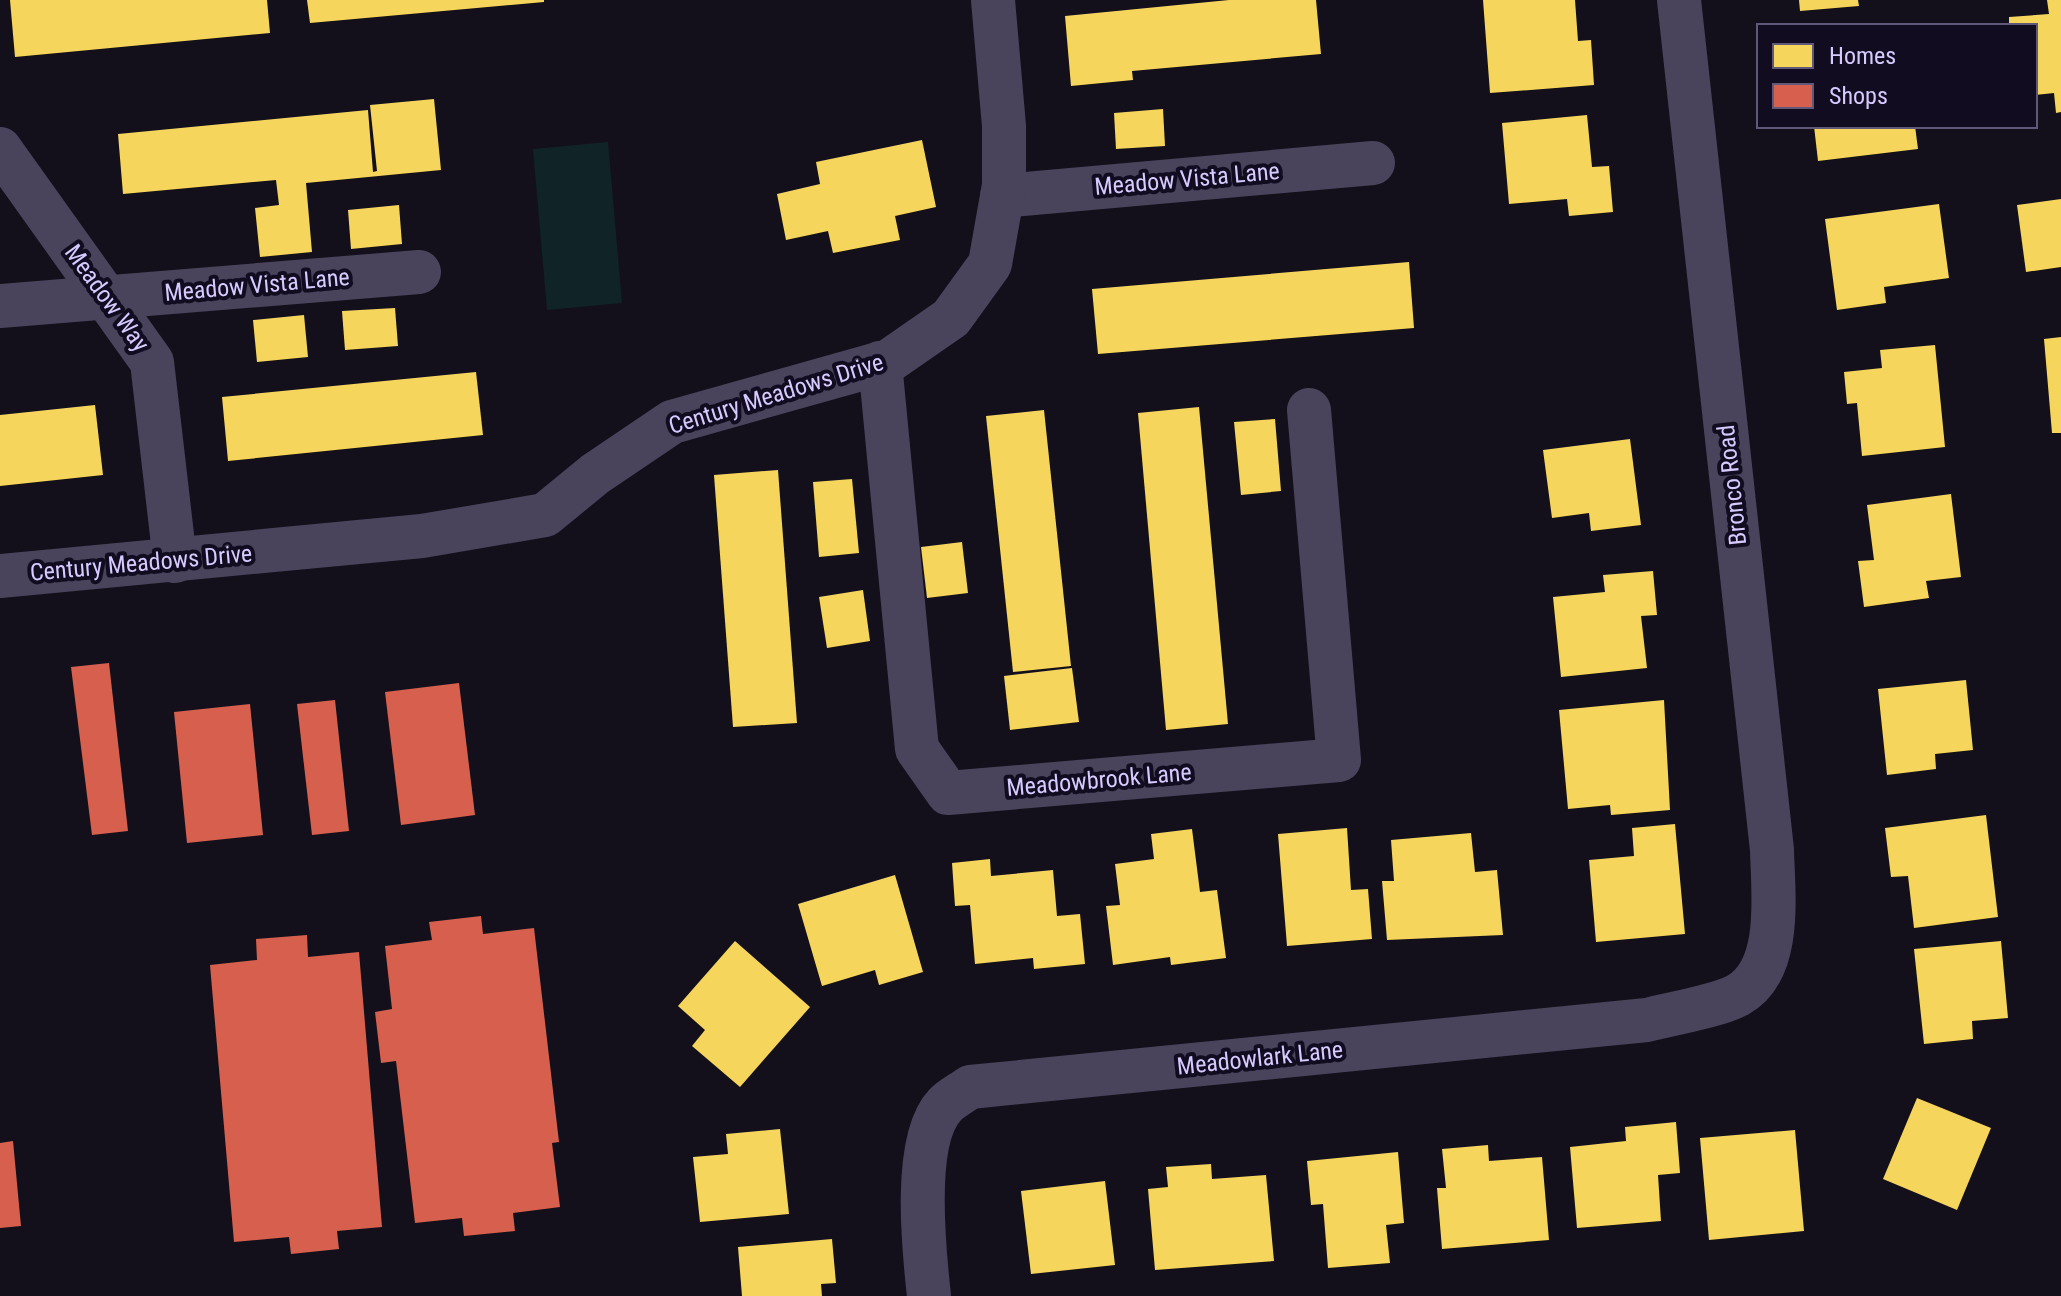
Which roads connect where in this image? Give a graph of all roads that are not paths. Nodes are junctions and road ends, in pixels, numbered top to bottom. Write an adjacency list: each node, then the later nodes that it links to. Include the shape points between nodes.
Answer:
1 (993, 0): 5 (street, Century Meadows Drive, via 1004,126)
2 (1679, 0): 13 (street, Bronco Road, via 1772,850 1773,935)
3 (0, 149): 7 (street, Meadow Way)
4 (1373, 163): 5 (street, Meadow Vista Lane)
5 (1002, 196): 9 (street, Century Meadows Drive, via 990,264 951,318)
6 (419, 272): 7 (street, Meadow Vista Lane)
7 (108, 297): 8 (street, Meadow Vista Lane); 11 (street, Meadow Way, via 152,362)
8 (0, 306)
9 (880, 363): 10 (street, Meadowbrook Lane, via 917,749 948,793 1339,760); 11 (street, Century Meadows Drive, via 672,422 545,515 422,536)
10 (1309, 410)
11 (175, 561): 12 (street, Century Meadows Drive)
12 (0, 576)
13 (1761, 969): 14 (street, Meadowlark Lane, via 1739,995 1647,1020 970,1087 944,1106 928,1134 921,1226)
14 (929, 1296)

